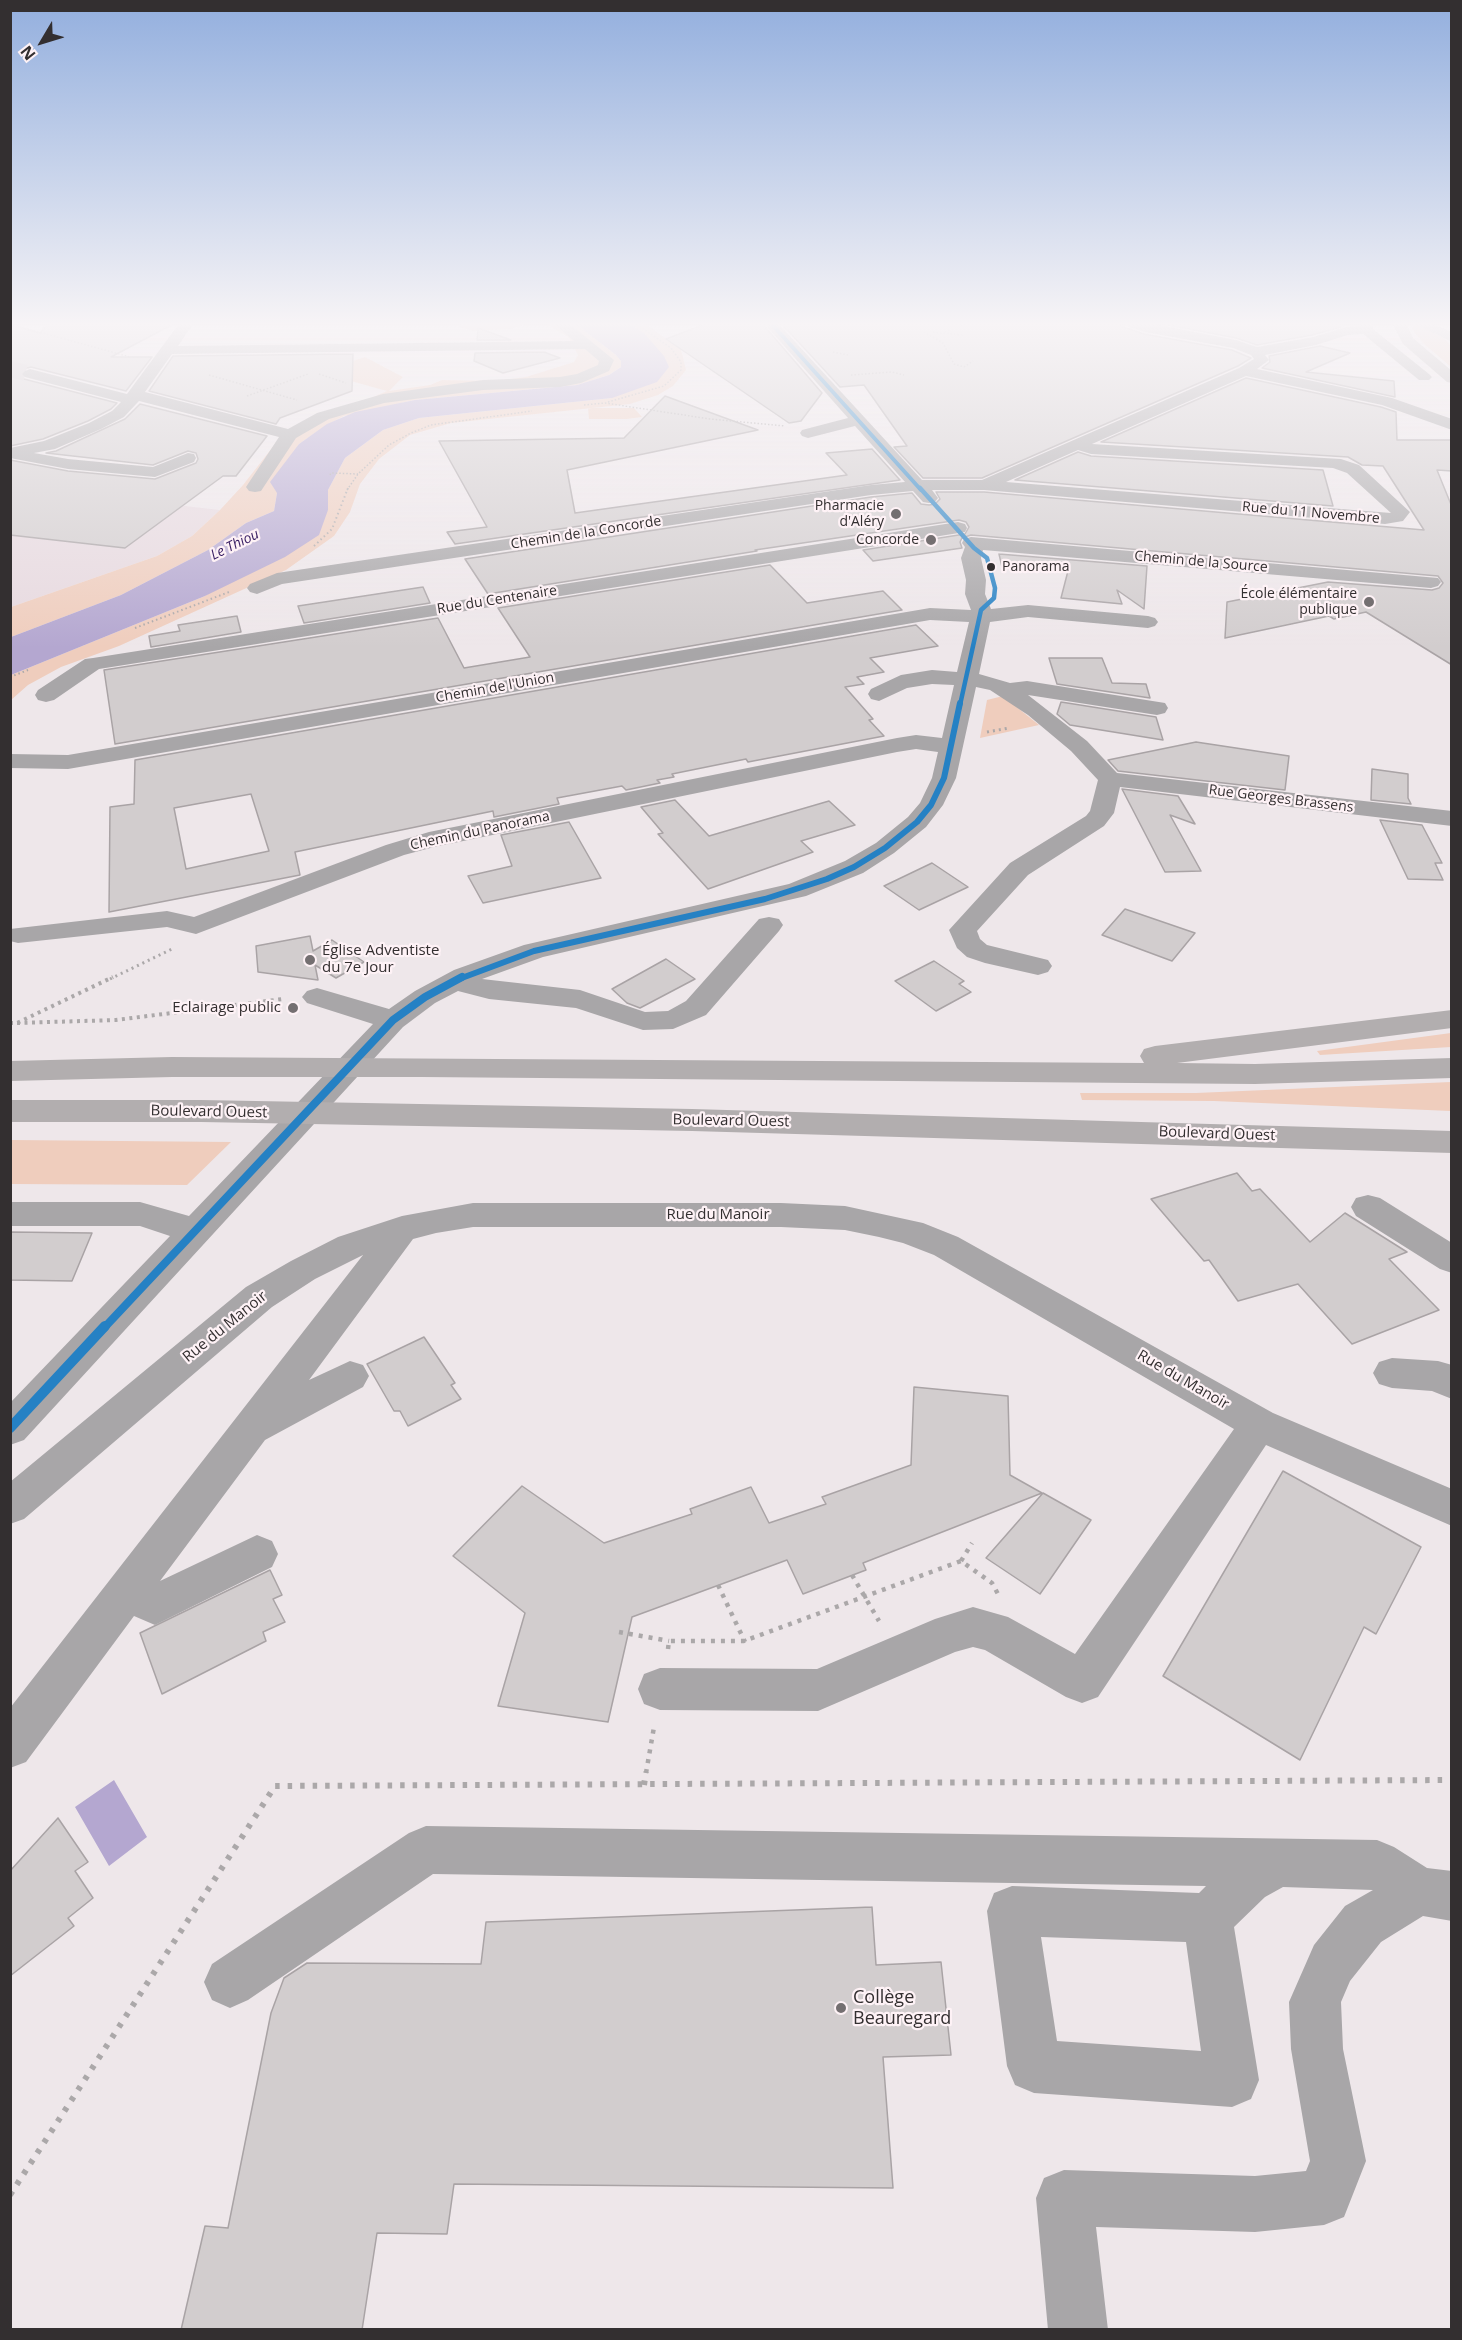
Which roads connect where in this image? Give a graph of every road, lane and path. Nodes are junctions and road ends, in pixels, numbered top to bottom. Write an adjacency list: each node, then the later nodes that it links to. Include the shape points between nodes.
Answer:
1 (86, 430): 12 (street, via 50,445)
2 (272, 430): 10 (street)
3 (298, 430): 10 (street)
4 (418, 430): 15 (path, via 389,445)
5 (809, 430): 9 (path)
6 (819, 430): 9 (street)
7 (867, 430): 18 (street)
8 (1109, 430): 11 (street)
9 (816, 431)
10 (290, 435): 17 (street)
11 (1077, 444): 16 (street); 16 (street, Rue du 11 Novembre, via 1091,449 1346,465 1401,513 1385,519)
12 (10, 453): 13 (street, via 68,464 155,472)
13 (188, 458)
14 (331, 473): 15 (path)
15 (358, 474): 22 (path, via 344,495 332,529)
16 (984, 485): 18 (street); 19 (street)
17 (255, 487)
18 (920, 489): 19 (street); 20 (street); 24 (street, Chemin de la Concorde, via 871,490 277,579)
19 (963, 493): 20 (street)
20 (938, 507): 21 (street)
21 (967, 540): 23 (street, Chemin de la Source); 26 (street); 32 (street, Rue du Centenaire, via 93,664)
22 (310, 549)
23 (1431, 582)
24 (257, 588)
25 (232, 591): 28 (path)
26 (981, 613): 27 (street, Chemin de l'Union, via 1028,611); 29 (street); 36 (street, Chemin de l'Union, via 930,614 68,762)
27 (1148, 622)
28 (147, 624)
29 (966, 679): 30 (street); 31 (street, via 919,678); 35 (street)
30 (1007, 690): 33 (street, via 1027,688); 34 (street)
31 (879, 694)
32 (46, 695)
33 (1157, 708)
34 (1048, 720): 35 (path); 37 (street)
35 (952, 743): 40 (street, Chemin du Panorama, via 897,745 429,840); 43 (street, via 941,788 931,805 899,838 854,867 772,897 534,951)
36 (10, 760)
37 (1110, 779): 38 (street, Rue Georges Brassens); 42 (street, via 1102,813 1095,821 1019,869 963,930 978,951)
38 (1452, 819)
39 (769, 925): 43 (street, via 696,1008 673,1020 643,1021 580,999 489,990)
40 (196, 926): 41 (street, via 167,920); 48 (path, via 172,949)
41 (18, 935)
42 (1038, 966)
43 (455, 981): 46 (street)
44 (317, 997): 46 (street); 48 (path)
45 (1452, 1019): 52 (highway)
46 (393, 1020): 58 (street)
47 (10, 1023): 48 (path)
48 (14, 1036): 49 (highway)
49 (172, 1067): 51 (highway); 52 (highway)
50 (1452, 1068): 52 (highway, via 1255,1074)
51 (10, 1071)
52 (1022, 1072)
53 (10, 1111): 54 (highway, Boulevard Ouest, via 938,1125)
54 (1452, 1142)
55 (1368, 1207): 59 (street)
56 (10, 1214): 58 (street, via 140,1214)
57 (402, 1229): 63 (street, Rue du Manoir, via 473,1215 781,1215 879,1224 911,1232 982,1264); 65 (street); 66 (street, Rue du Manoir, via 350,1246 259,1297)
58 (195, 1233): 64 (street)
59 (1452, 1260)
60 (1392, 1374): 62 (street, via 1437,1376)
61 (350, 1376): 65 (street)
62 (1452, 1384)
63 (1259, 1424): 67 (street, Rue du Manoir); 78 (street, via 1082,1682)
64 (10, 1429)
65 (248, 1431): 73 (street)
66 (10, 1507)
67 (1452, 1508)
68 (972, 1543): 70 (path)
69 (257, 1554): 73 (street, via 155,1605)
70 (961, 1561): 74 (path); 78 (path, via 992,1583)
71 (852, 1575): 74 (path)
72 (718, 1585): 77 (path)
73 (127, 1592): 82 (street)
74 (865, 1596): 77 (path); 79 (path)
75 (619, 1632): 76 (path)
76 (669, 1641): 77 (path); 80 (path)
77 (744, 1641): 81 (path)
78 (1033, 1654): 79 (street, via 993,1631 973,1627)
79 (899, 1655): 81 (street, via 818,1690)
80 (660, 1689): 81 (street); 85 (path)
81 (766, 1689)
82 (10, 1746)
83 (1452, 1780): 84 (path)
84 (1397, 1782)
85 (644, 1785)
86 (1279, 1862): 87 (street, via 1377,1864); 88 (street, via 1248,1880); 89 (street, via 426,1850)
87 (1435, 1894): 90 (street, via 1363,1924 1332,1963 1315,2002 1317,2049 1338,2161 1324,2198 1256,2204 1065,2198)
88 (1208, 1918): 88 (street, via 1012,1911 1034,2067 1232,2080)
89 (230, 1982)
90 (1078, 2330)

